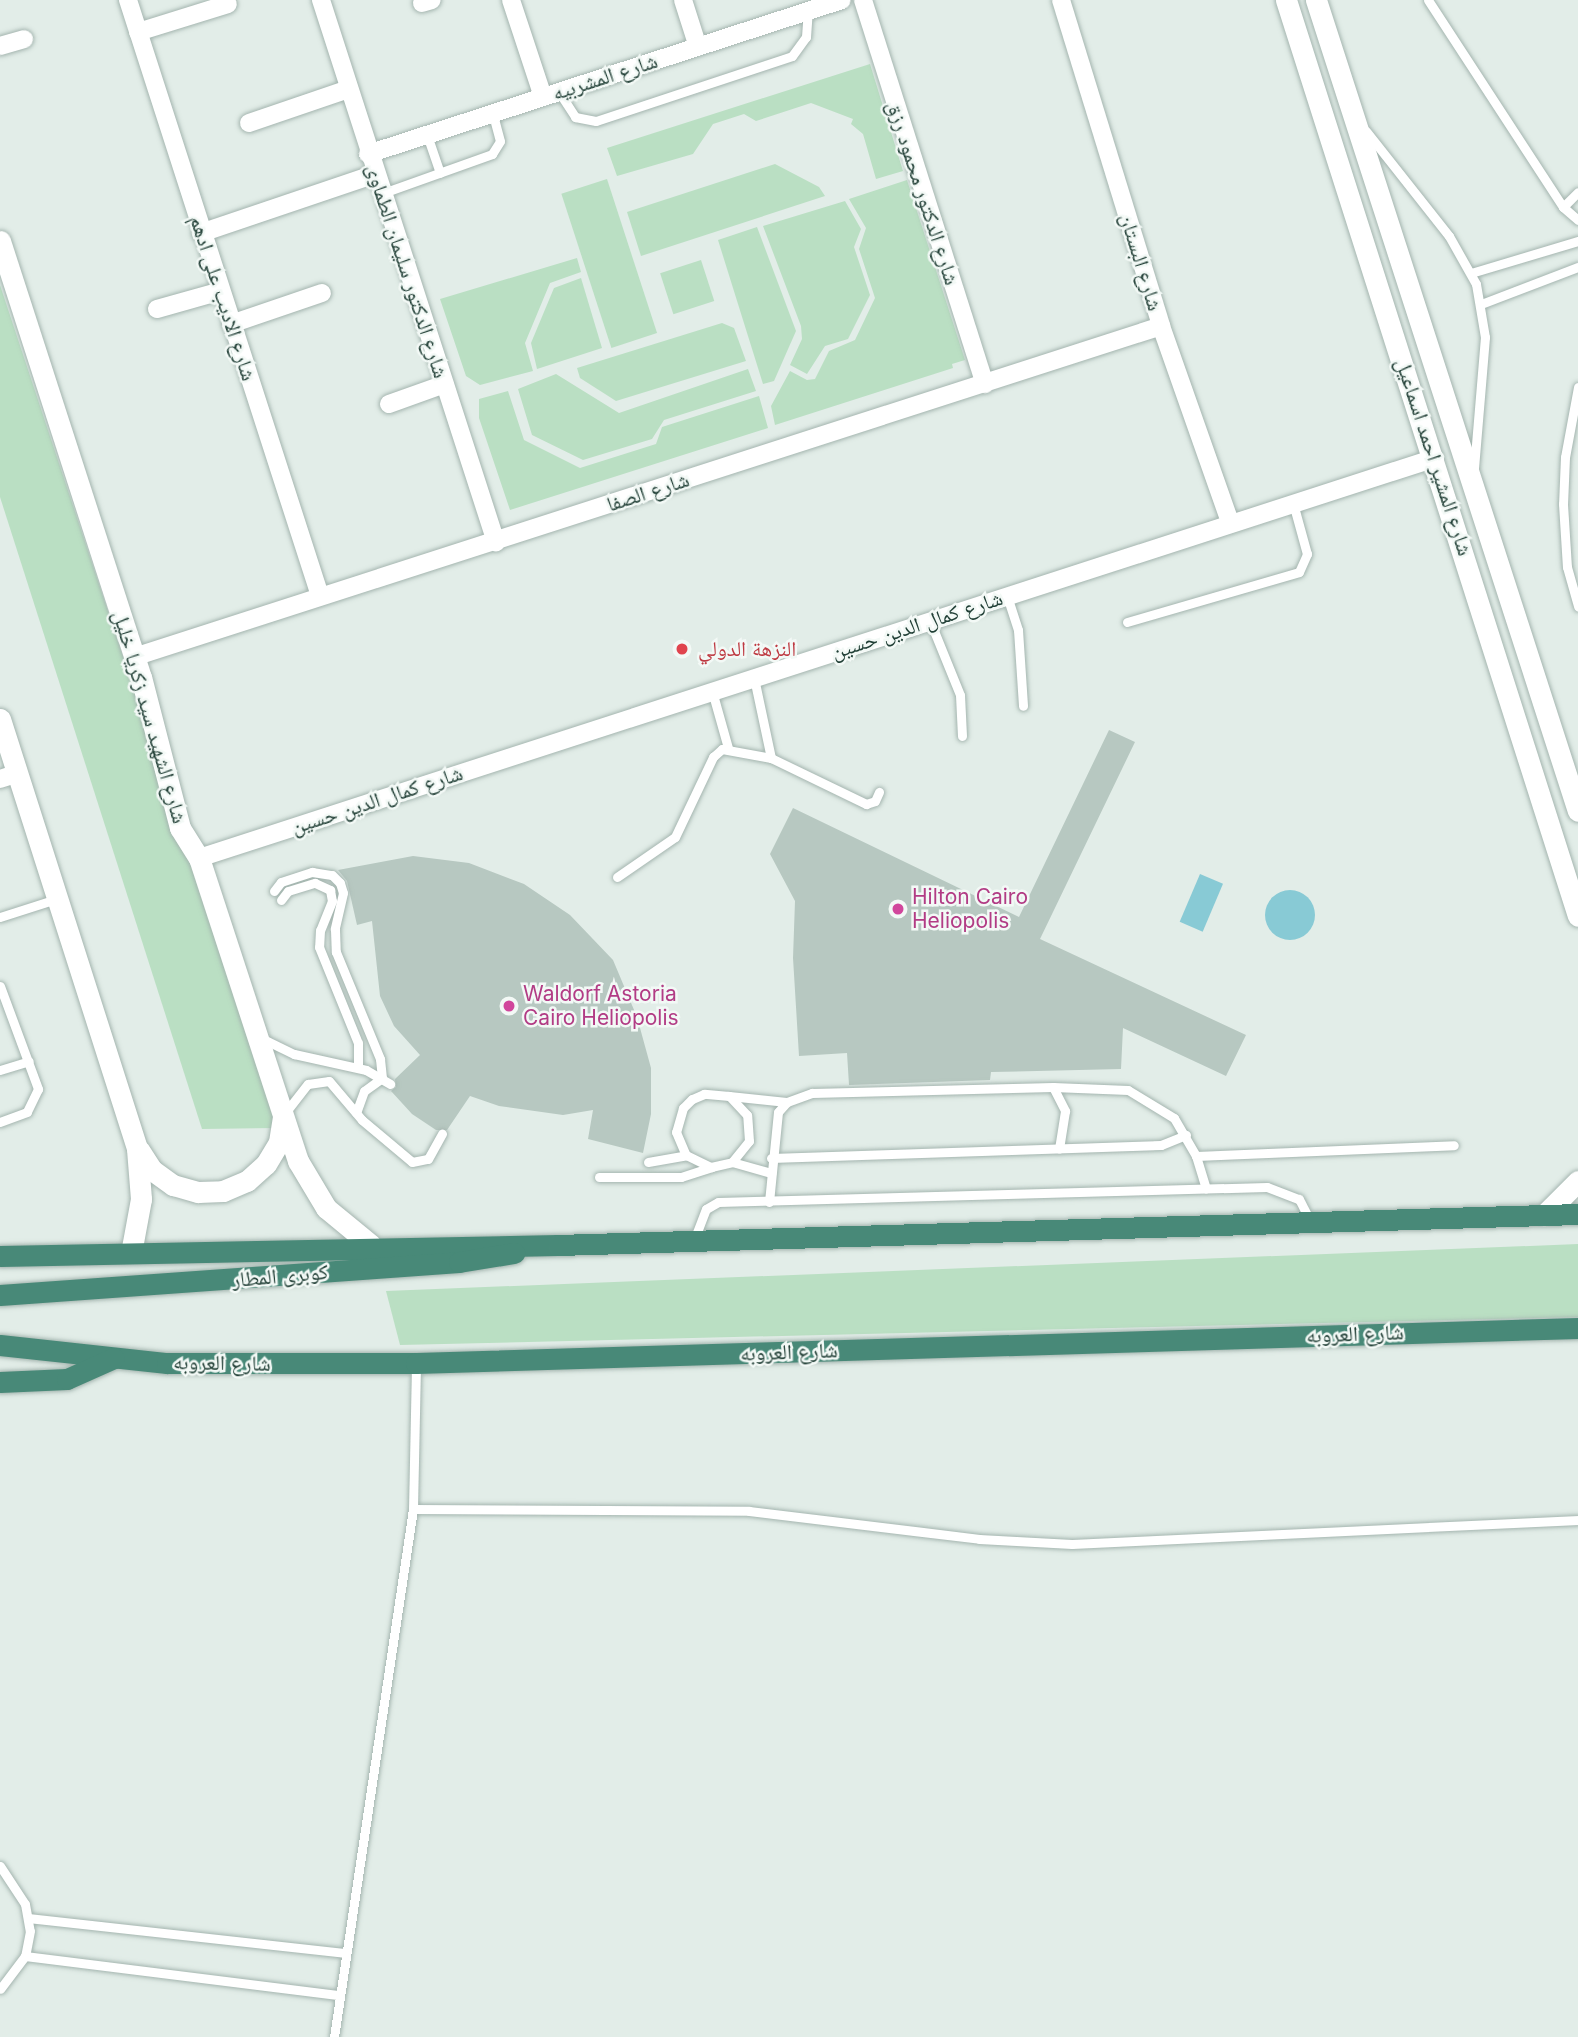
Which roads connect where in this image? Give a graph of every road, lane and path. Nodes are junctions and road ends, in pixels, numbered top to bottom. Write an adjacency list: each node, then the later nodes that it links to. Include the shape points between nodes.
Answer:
1 (128, 0): 13 (street, شارع الاديب على ادهم)
2 (321, 0): 17 (street, شارع الدكتور سليمان الطماوى)
3 (511, 0): 18 (street)
4 (684, 0): 16 (street)
5 (842, 0): 12 (street, شارع المشربيه)
6 (863, 0): 42 (street, شارع الدكتور محمود رزق)
7 (1061, 0): 40 (street, شارع البستان)
8 (1286, 0): 45 (main road, شارع المشير احمد اسماعيل)
9 (1316, 0): 20 (main road, شارع المشير احمد اسماعيل)
10 (1428, 0): 28 (lane)
11 (228, 4): 13 (street)
12 (808, 11): 16 (street, شارع المشربيه); 18 (lane, via 806,37 792,56 596,121 575,117)
13 (138, 32): 30 (street, شارع الاديب على ادهم)
14 (23, 39): 15 (street)
15 (0, 46)
16 (698, 47): 18 (street, شارع المشربيه)
17 (349, 89): 21 (street); 23 (street, شارع الدكتور سليمان الطماوى)
18 (551, 95): 19 (street, شارع المشربيه)
19 (493, 114): 22 (street, شارع المشربيه); 24 (lane, via 497,148)
20 (1353, 116): 34 (lane, via 1449,236); 46 (main road, شارع المشير احمد اسماعيل)
21 (249, 123)
22 (427, 135): 23 (street, شارع المشربيه); 24 (lane)
23 (369, 154): 25 (street, شارع الدكتور سليمان الطماوى)
24 (440, 173): 27 (lane)
25 (375, 174): 27 (street, شارع الدكتور سليمان الطماوى); 30 (street)
26 (1578, 192): 28 (lane)
27 (382, 194): 41 (street, شارع الدكتور سليمان الطماوى)
28 (1563, 207): 29 (lane)
29 (1578, 220)
30 (201, 233): 35 (street, شارع الاديب على ادهم)
31 (0, 241): 55 (main road, شارع الشهيد سيد زكريا خليل)
32 (1578, 241): 34 (lane)
33 (1578, 267): 37 (lane)
34 (1471, 273): 37 (lane)
35 (220, 290): 38 (street); 39 (street, شارع الاديب على ادهم)
36 (322, 293): 39 (street)
37 (1481, 304): 46 (lane, via 1485,337)
38 (158, 309)
39 (231, 324): 50 (street, شارع الاديب على ادهم)
40 (1161, 326): 42 (street, شارع الصفا); 48 (street, شارع البستان)
41 (445, 384): 44 (street); 49 (street, شارع الدكتور سليمان الطماوى)
42 (985, 384): 49 (street, شارع الصفا)
43 (1578, 387): 52 (lane, via 1565,457 1563,504 1567,566)
44 (389, 404)
45 (1435, 457): 47 (street, شارع كمال الدين حسين); 66 (main road, شارع المشير احمد اسماعيل)
46 (1472, 491): 65 (main road, شارع المشير احمد اسماعيل)
47 (1293, 503): 48 (street, شارع كمال الدين حسين); 54 (lane, via 1307,554 1299,572)
48 (1230, 522): 51 (street, شارع كمال الدين حسين)
49 (496, 542): 50 (street, شارع الصفا)
50 (320, 596): 55 (street, شارع الصفا)
51 (1007, 596): 53 (street, شارع كمال الدين حسين); 58 (lane, via 1018,630)
52 (1578, 606)
53 (930, 621): 56 (street, شارع كمال الدين حسين); 60 (lane, via 960,695)
54 (1127, 622)
55 (134, 657): 67 (main road, شارع الشهيد سيد زكريا خليل, via 180,828)
56 (754, 678): 57 (street, شارع كمال الدين حسين); 62 (lane)
57 (712, 691): 61 (lane); 67 (street, شارع كمال الدين حسين)
58 (1023, 706)
59 (1, 725): 63 (main road)
60 (962, 736)
61 (728, 748): 62 (lane); 68 (lane, via 713,757 675,837)
62 (771, 758): 64 (lane, via 866,804 875,801)
63 (9, 776): 70 (main road)
64 (880, 792)
65 (1577, 809): 66 (main road)
66 (1546, 815): 72 (main road, شارع المشير احمد اسماعيل)
67 (199, 858): 79 (main road, شارع الشهيد سيد زكريا خليل)
68 (617, 877)
69 (274, 891): 75 (lane, via 286,879 312,872 332,875 343,893)
70 (58, 898): 73 (lane); 93 (main road)
71 (281, 900): 74 (lane, via 293,889 326,886 332,901)
72 (1578, 916)
73 (0, 917)
74 (318, 938): 75 (lane); 78 (lane)
75 (334, 941): 77 (lane)
76 (0, 986): 80 (lane)
77 (351, 994): 78 (lane); 83 (lane)
78 (339, 999): 81 (lane, via 358,1043)
79 (257, 1035): 81 (lane, via 294,1054); 88 (main road, شارع الشهيد سيد زكريا خليل)
80 (29, 1061): 82 (lane); 89 (lane, via 38,1089 33,1106 19,1117)
81 (358, 1067): 83 (lane)
82 (0, 1070)
83 (386, 1080): 87 (lane, via 364,1091)
84 (1054, 1087): 86 (lane, via 812,1093); 91 (lane, via 1128,1090 1153,1101); 94 (lane, via 1065,1111)
85 (729, 1096): 86 (lane); 95 (lane, via 704,1094 683,1108 676,1132); 99 (lane, via 747,1115 751,1128 743,1153)
86 (787, 1102): 97 (lane, via 773,1125)
87 (356, 1113): 88 (lane, via 338,1085 321,1079 303,1089); 90 (lane, via 412,1162 428,1159)
88 (283, 1116): 93 (main road, via 279,1142 266,1164 247,1181 223,1191 198,1192 173,1185 152,1170); 110 (main road, شارع الشهيد سيد زكريا خليل, via 313,1189 343,1224)
89 (0, 1122)
90 (442, 1134)
91 (1186, 1135): 94 (lane, via 1161,1145); 96 (lane)
92 (1454, 1145): 96 (lane)
93 (138, 1149): 112 (main road, via 142,1199)
94 (1059, 1149): 97 (lane)
95 (686, 1155): 98 (lane); 100 (lane)
96 (1196, 1156): 104 (lane)
97 (771, 1158): 101 (lane)
98 (648, 1162)
99 (732, 1162): 100 (lane); 101 (lane)
100 (711, 1167): 102 (lane, via 681,1177)
101 (771, 1173): 105 (lane)
102 (599, 1177)
103 (1578, 1181): 107 (main road)
104 (1206, 1189): 105 (lane); 108 (lane, via 1278,1188 1299,1199)
105 (769, 1202): 109 (lane, via 709,1205)
106 (1578, 1214): 107 (highway)
107 (1544, 1215): 108 (highway)
108 (1311, 1223): 109 (highway)
109 (694, 1240): 111 (highway)
110 (371, 1245): 111 (highway); 112 (highway)
111 (558, 1245): 114 (highway, كوبرى المطار, via 459,1262)
112 (131, 1252): 113 (highway)
113 (0, 1256)
114 (0, 1296)
115 (1578, 1328): 118 (highway, شارع العروبه)
116 (0, 1345): 117 (highway, شارع العروبه)
117 (114, 1358): 118 (highway, شارع العروبه, via 167,1363); 119 (highway, via 66,1378)
118 (416, 1363): 120 (lane)
119 (0, 1382)
120 (412, 1509): 121 (lane, via 749,1511 979,1539 1072,1544); 124 (lane)
121 (1578, 1520)
122 (0, 1867): 123 (lane, via 18,1891)
123 (28, 1918): 124 (lane); 125 (lane)
124 (344, 1953): 127 (lane)
125 (25, 1956): 126 (lane); 127 (lane)
126 (0, 1989)
127 (340, 1995): 128 (lane)
128 (334, 2037)

